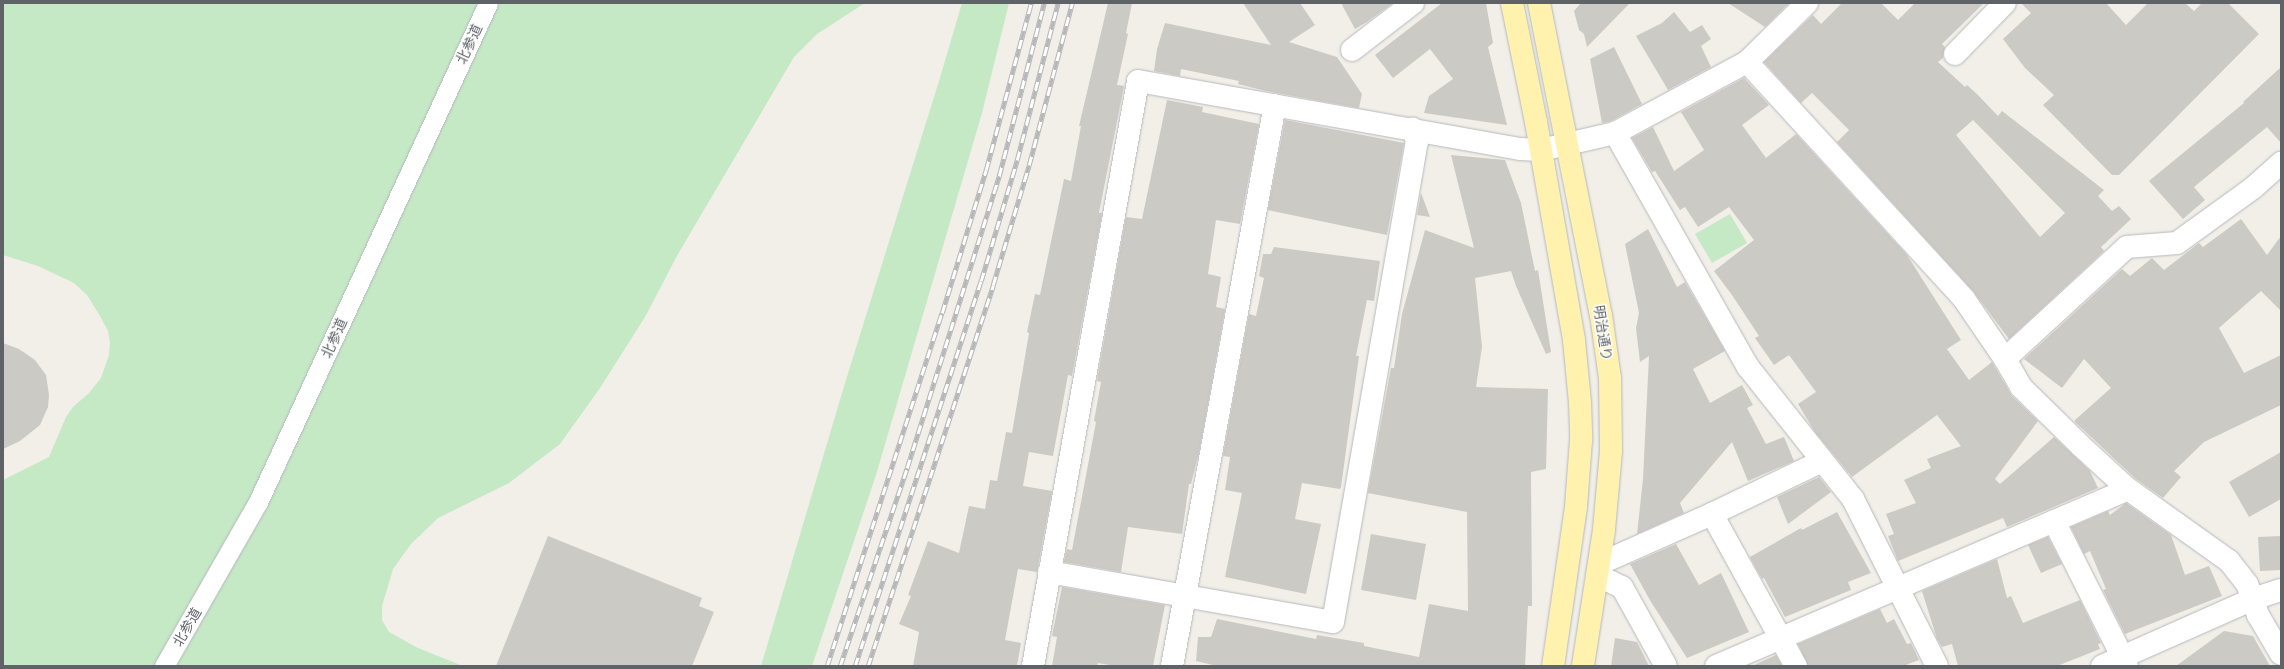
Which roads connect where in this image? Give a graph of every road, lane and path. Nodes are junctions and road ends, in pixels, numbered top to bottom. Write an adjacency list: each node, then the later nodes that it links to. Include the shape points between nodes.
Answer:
1 (488, 3): 30 (street, 北参道, via 258,502)
2 (1413, 3): 7 (street)
3 (1512, 3): 14 (main road)
4 (1539, 3): 13 (main road, 明治通り)
5 (1807, 3): 9 (street)
6 (2005, 3): 8 (street)
7 (1352, 50)
8 (1955, 54)
9 (1747, 62): 12 (street); 16 (street, via 1964,299)
10 (1275, 105): 11 (street); 22 (street, via 1138,81); 25 (street)
11 (1413, 129): 14 (street, via 1520,149); 25 (street, via 1417,142 1333,622)
12 (1615, 133): 13 (street); 17 (street, via 1748,367)
13 (1567, 146): 14 (street); 21 (main road, 明治通り, via 1601,315 1610,378 1611,451)
14 (1541, 150): 33 (main road, via 1574,340 1580,410 1576,507)
15 (2281, 162): 16 (street, via 2253,188 2177,243 2127,247)
16 (2005, 359): 18 (street, via 2021,386 2080,446)
17 (1822, 461): 19 (street); 23 (street, via 1853,499)
18 (2128, 489): 20 (street); 26 (street, via 2229,561 2247,584)
19 (1712, 514): 21 (street); 27 (street)
20 (2054, 521): 23 (street); 29 (street)
21 (1598, 570): 34 (main road, 明治通り); 35 (street, via 1622,587)
22 (1049, 572): 25 (street); 31 (street)
23 (1897, 588): 27 (street); 38 (street)
24 (2281, 590): 26 (street)
25 (1184, 595): 32 (street)
26 (2253, 598): 28 (street, via 2258,615); 29 (street)
27 (1780, 638): 36 (street); 37 (street)
28 (2281, 654)
29 (2125, 661): 39 (street)
30 (164, 666)
31 (1033, 666)
32 (1172, 666)
33 (1553, 666)
34 (1583, 666)
35 (1666, 666)
36 (1716, 666)
37 (1796, 666)
38 (1937, 666)
39 (2102, 666)

